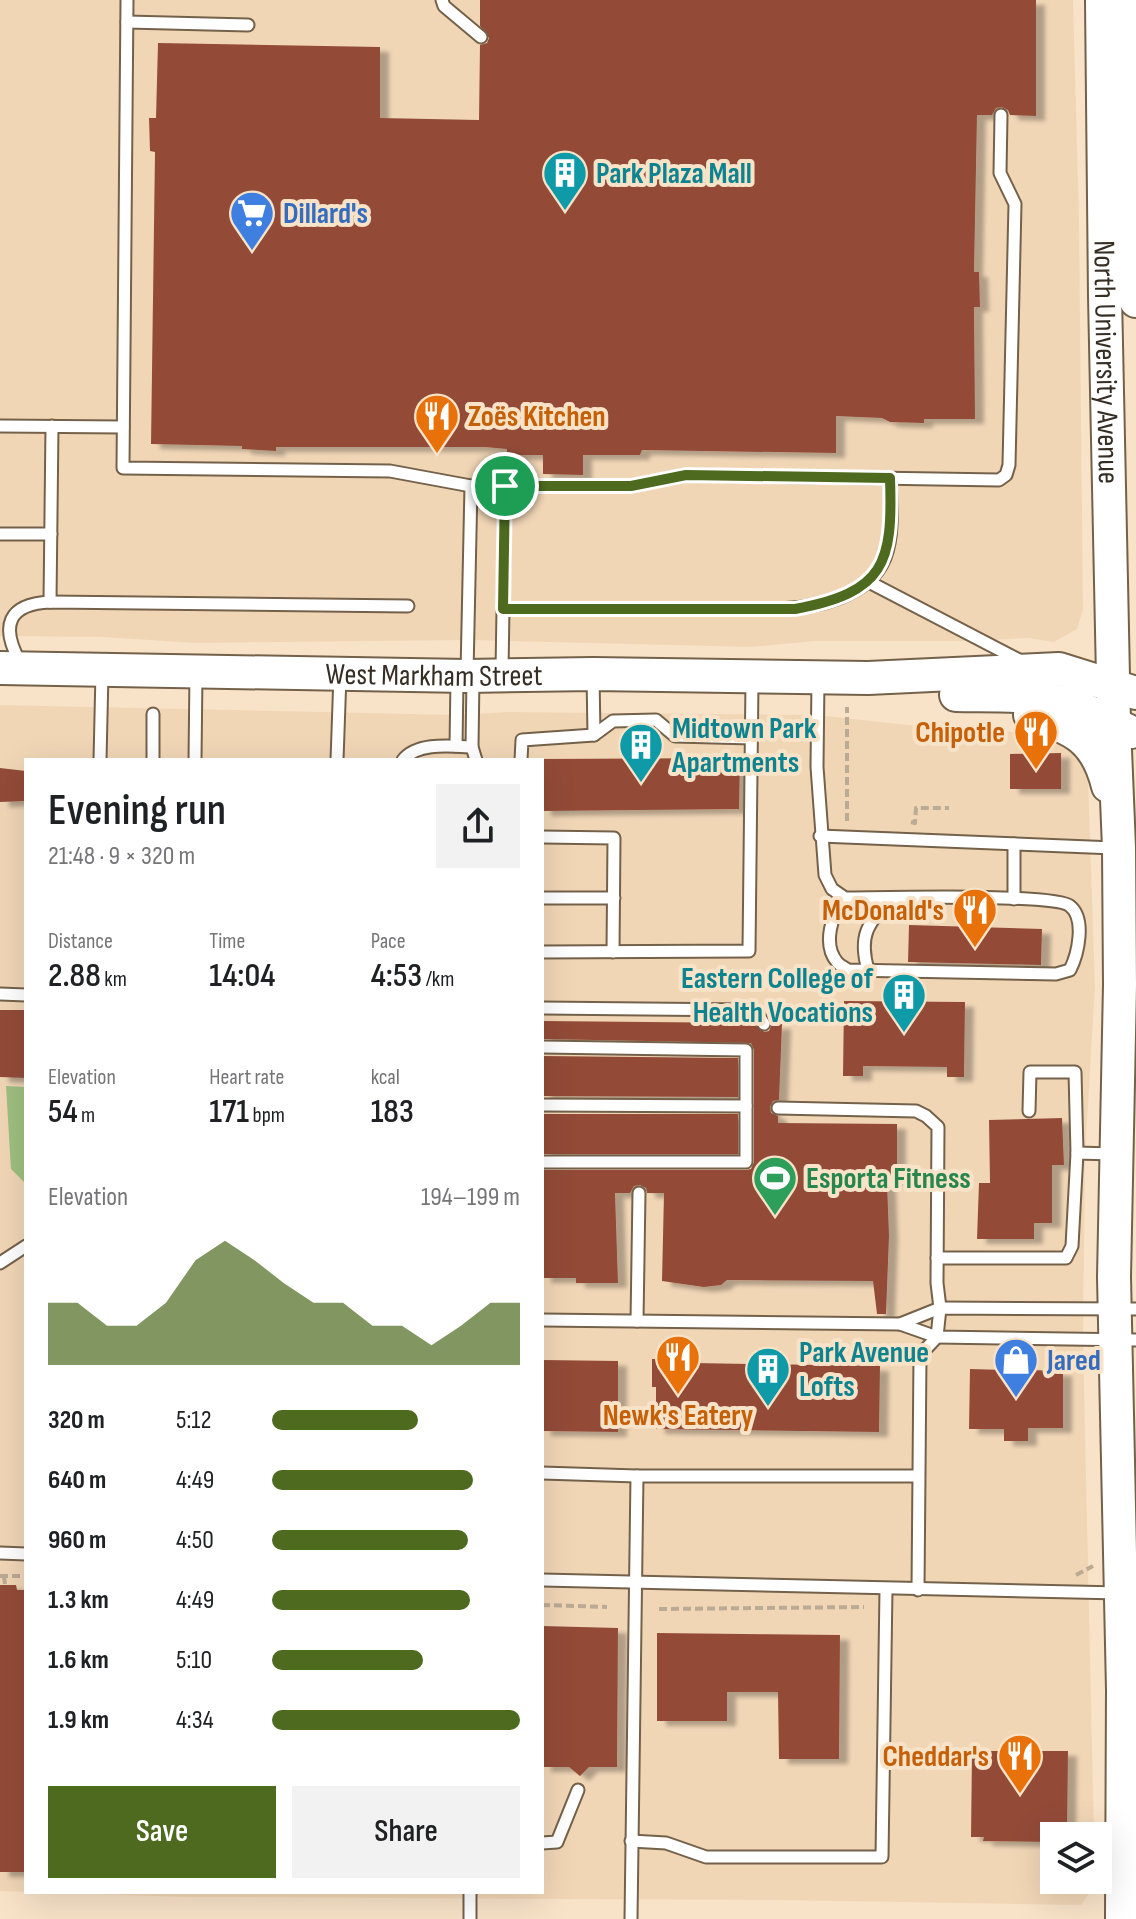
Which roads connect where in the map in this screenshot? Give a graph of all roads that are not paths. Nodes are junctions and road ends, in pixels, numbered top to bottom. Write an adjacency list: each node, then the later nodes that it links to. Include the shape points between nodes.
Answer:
1 (127, 0): 5 (lane)
2 (442, 0): 7 (lane)
3 (1102, 0): 34 (main road, North University Avenue)
4 (1132, 0): 8 (main road, North University Avenue)
5 (127, 22): 6 (lane); 14 (lane)
6 (248, 25)
7 (481, 37)
8 (1134, 110): 10 (main road, North University Avenue)
9 (1001, 115): 15 (lane, via 1000,173 1015,204 1006,475 999,480)
10 (1135, 232): 11 (main road, North University Avenue)
11 (1136, 301)
12 (0, 426): 13 (lane)
13 (52, 426): 14 (lane); 19 (lane)
14 (123, 427): 16 (lane, via 123,468 390,471)
15 (890, 478): 17 (lane, via 686,475 631,486); 20 (lane, via 886,555)
16 (471, 486): 17 (lane); 30 (lane)
17 (505, 486): 23 (lane)
18 (0, 534): 19 (lane)
19 (51, 534): 21 (lane)
20 (869, 582): 23 (lane, via 831,601 795,609); 26 (lane)
21 (50, 602): 22 (lane); 24 (lane, via 20,606 8,621 10,647 21,662)
22 (408, 606)
23 (503, 609): 30 (lane)
24 (15, 668): 25 (main road, West Markham Street)
25 (102, 669): 27 (main road, West Markham Street); 42 (lane)
26 (1036, 669): 33 (main road, West Markham Street); 34 (main road, West Markham Street, via 1059,669)
27 (196, 670): 28 (main road, West Markham Street); 44 (lane)
28 (340, 674): 30 (main road, West Markham Street); 45 (lane)
29 (593, 674): 30 (main road, West Markham Street); 31 (main road, West Markham Street); 38 (lane)
30 (475, 676): 40 (lane); 41 (lane)
31 (752, 676): 32 (main road, West Markham Street); 39 (lane)
32 (819, 677): 33 (main road, West Markham Street); 49 (lane)
33 (868, 678): 35 (main road, West Markham Street, via 908,693)
34 (1124, 690): 37 (main road, North University Avenue)
35 (968, 695): 37 (main road, West Markham Street, via 1043,699); 51 (main road, via 1065,727 1094,749)
36 (153, 714): 43 (lane)
37 (1125, 729): 51 (main road, North University Avenue)
38 (594, 735): 39 (lane, via 613,721 656,720 675,736); 48 (lane, via 522,740)
39 (752, 738): 59 (lane, via 749,951)
40 (456, 746): 41 (lane); 46 (lane, via 421,748)
41 (472, 747): 47 (lane)
42 (100, 758)
43 (153, 758)
44 (195, 758)
45 (337, 758)
46 (405, 758)
47 (475, 758)
48 (521, 758)
49 (820, 836): 52 (lane); 55 (lane, via 827,882)
50 (544, 837): 54 (lane, via 614,838)
51 (1118, 838): 52 (lane); 71 (main road)
52 (1014, 844): 57 (lane)
53 (544, 898): 54 (lane)
54 (614, 898): 59 (lane)
55 (845, 898): 56 (lane); 60 (lane, via 835,910 831,947 836,962 848,970)
56 (891, 898): 57 (lane); 60 (lane, via 864,938)
57 (1014, 899): 60 (lane, via 1053,900 1071,907 1077,916 1078,948 1070,970)
58 (544, 952): 59 (lane)
59 (613, 952)
60 (868, 970)
61 (0, 994): 62 (lane)
62 (24, 995)
63 (544, 1008): 64 (lane, via 748,1010)
64 (764, 1024)
65 (544, 1047): 67 (lane, via 746,1050)
66 (544, 1105): 67 (lane)
67 (746, 1106): 72 (lane, via 746,1162)
68 (778, 1108): 75 (lane, via 916,1111 938,1127)
69 (1029, 1111): 70 (lane, via 1030,1072 1075,1072)
70 (1077, 1153): 71 (lane); 75 (lane, via 1072,1246 1066,1258)
71 (1117, 1155): 81 (main road)
72 (544, 1162)
73 (639, 1193): 79 (lane)
74 (24, 1247): 76 (lane)
75 (937, 1258): 77 (lane)
76 (0, 1263)
77 (940, 1308): 80 (lane); 81 (lane); 82 (lane)
78 (544, 1320): 79 (lane)
79 (637, 1321): 80 (lane)
80 (900, 1324): 82 (lane)
81 (1126, 1324): 82 (lane); 92 (main road)
82 (937, 1337): 85 (lane, via 920,1355)
83 (544, 1473): 84 (lane)
84 (637, 1476): 85 (lane); 89 (lane)
85 (918, 1476): 91 (lane)
86 (0, 1553): 87 (lane)
87 (24, 1554)
88 (544, 1580): 89 (lane)
89 (635, 1582): 90 (lane); 94 (lane)
90 (886, 1589): 91 (lane); 94 (lane, via 882,1857 706,1857 666,1843)
91 (918, 1590): 92 (lane)
92 (1121, 1593): 99 (main road)
93 (578, 1790): 95 (lane, via 557,1842)
94 (631, 1841): 98 (lane)
95 (544, 1843)
96 (470, 1894): 97 (lane)
97 (470, 1919)
98 (631, 1919)
99 (1122, 1919)

